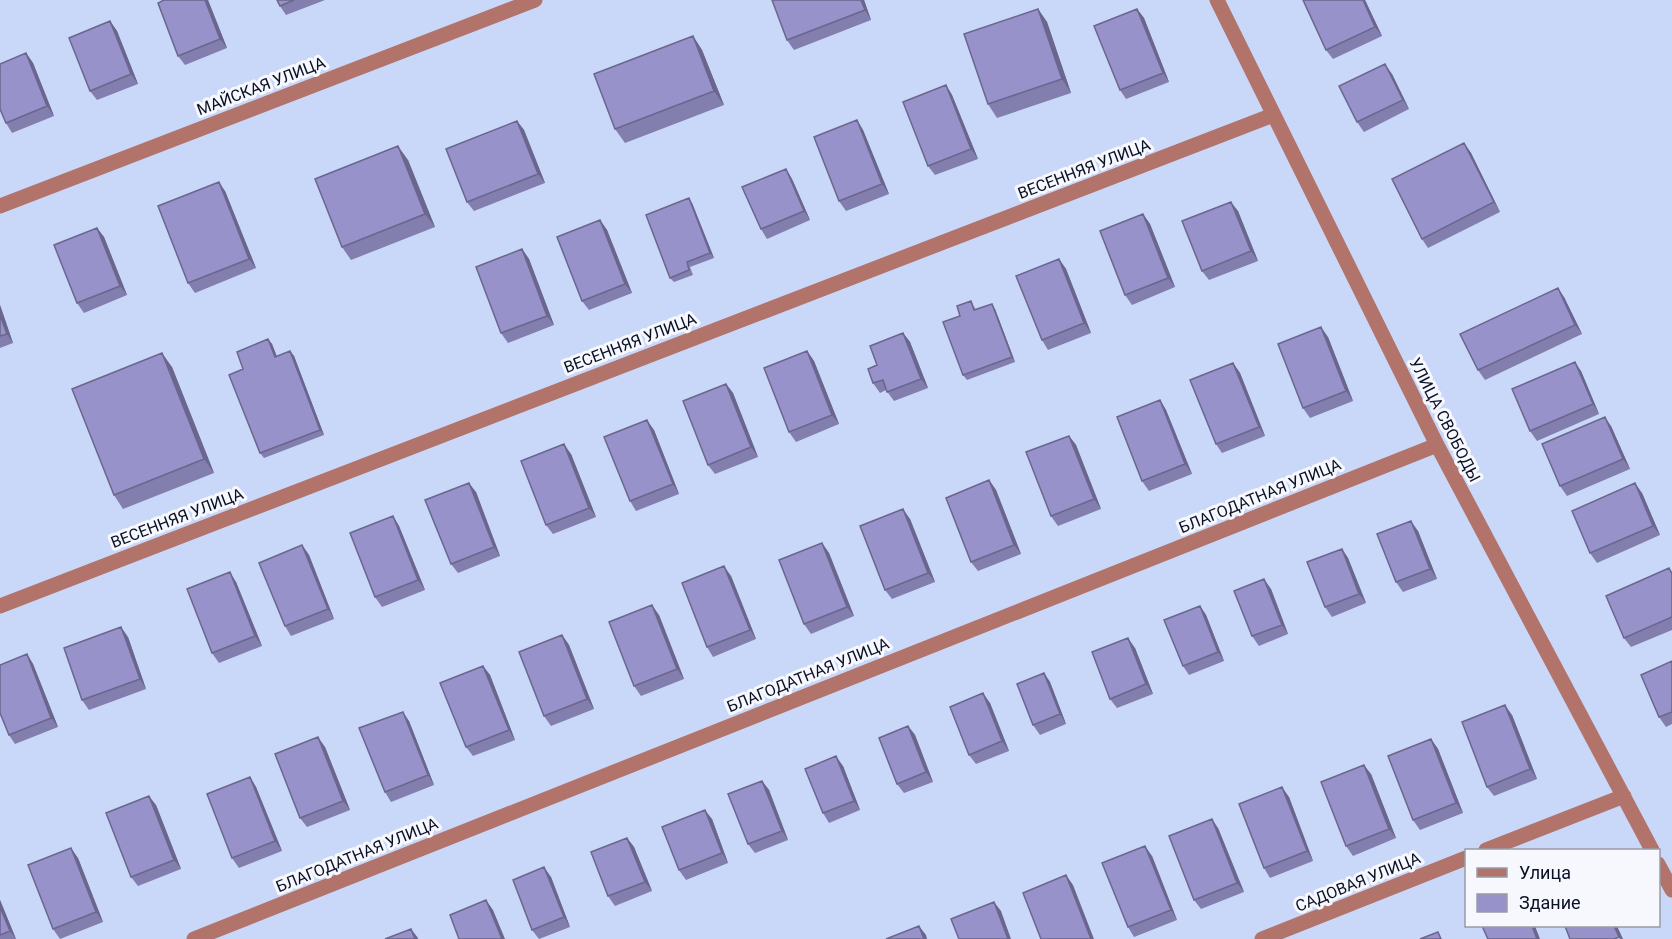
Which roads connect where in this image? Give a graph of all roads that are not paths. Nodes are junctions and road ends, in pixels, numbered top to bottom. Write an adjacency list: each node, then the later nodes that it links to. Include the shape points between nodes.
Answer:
1 (535, 0): 4 (street, МАЙСКАЯ УЛИЦА)
2 (1217, 0): 3 (street, УЛИЦА СВОБОДЫ)
3 (1274, 115): 5 (street, УЛИЦА СВОБОДЫ); 6 (street, ВЕСЕННЯЯ УЛИЦА)
4 (0, 206)
5 (1437, 445): 7 (street, УЛИЦА СВОБОДЫ); 13 (street, БЛАГОДАТНАЯ УЛИЦА)
6 (0, 606)
7 (1624, 796): 8 (street); 9 (street, УЛИЦА СВОБОДЫ)
8 (1489, 849)
9 (1651, 849)
10 (1465, 859): 14 (street, САДОВАЯ УЛИЦА)
11 (1660, 866): 12 (street)
12 (1672, 890)
13 (194, 939)
14 (1262, 939)

